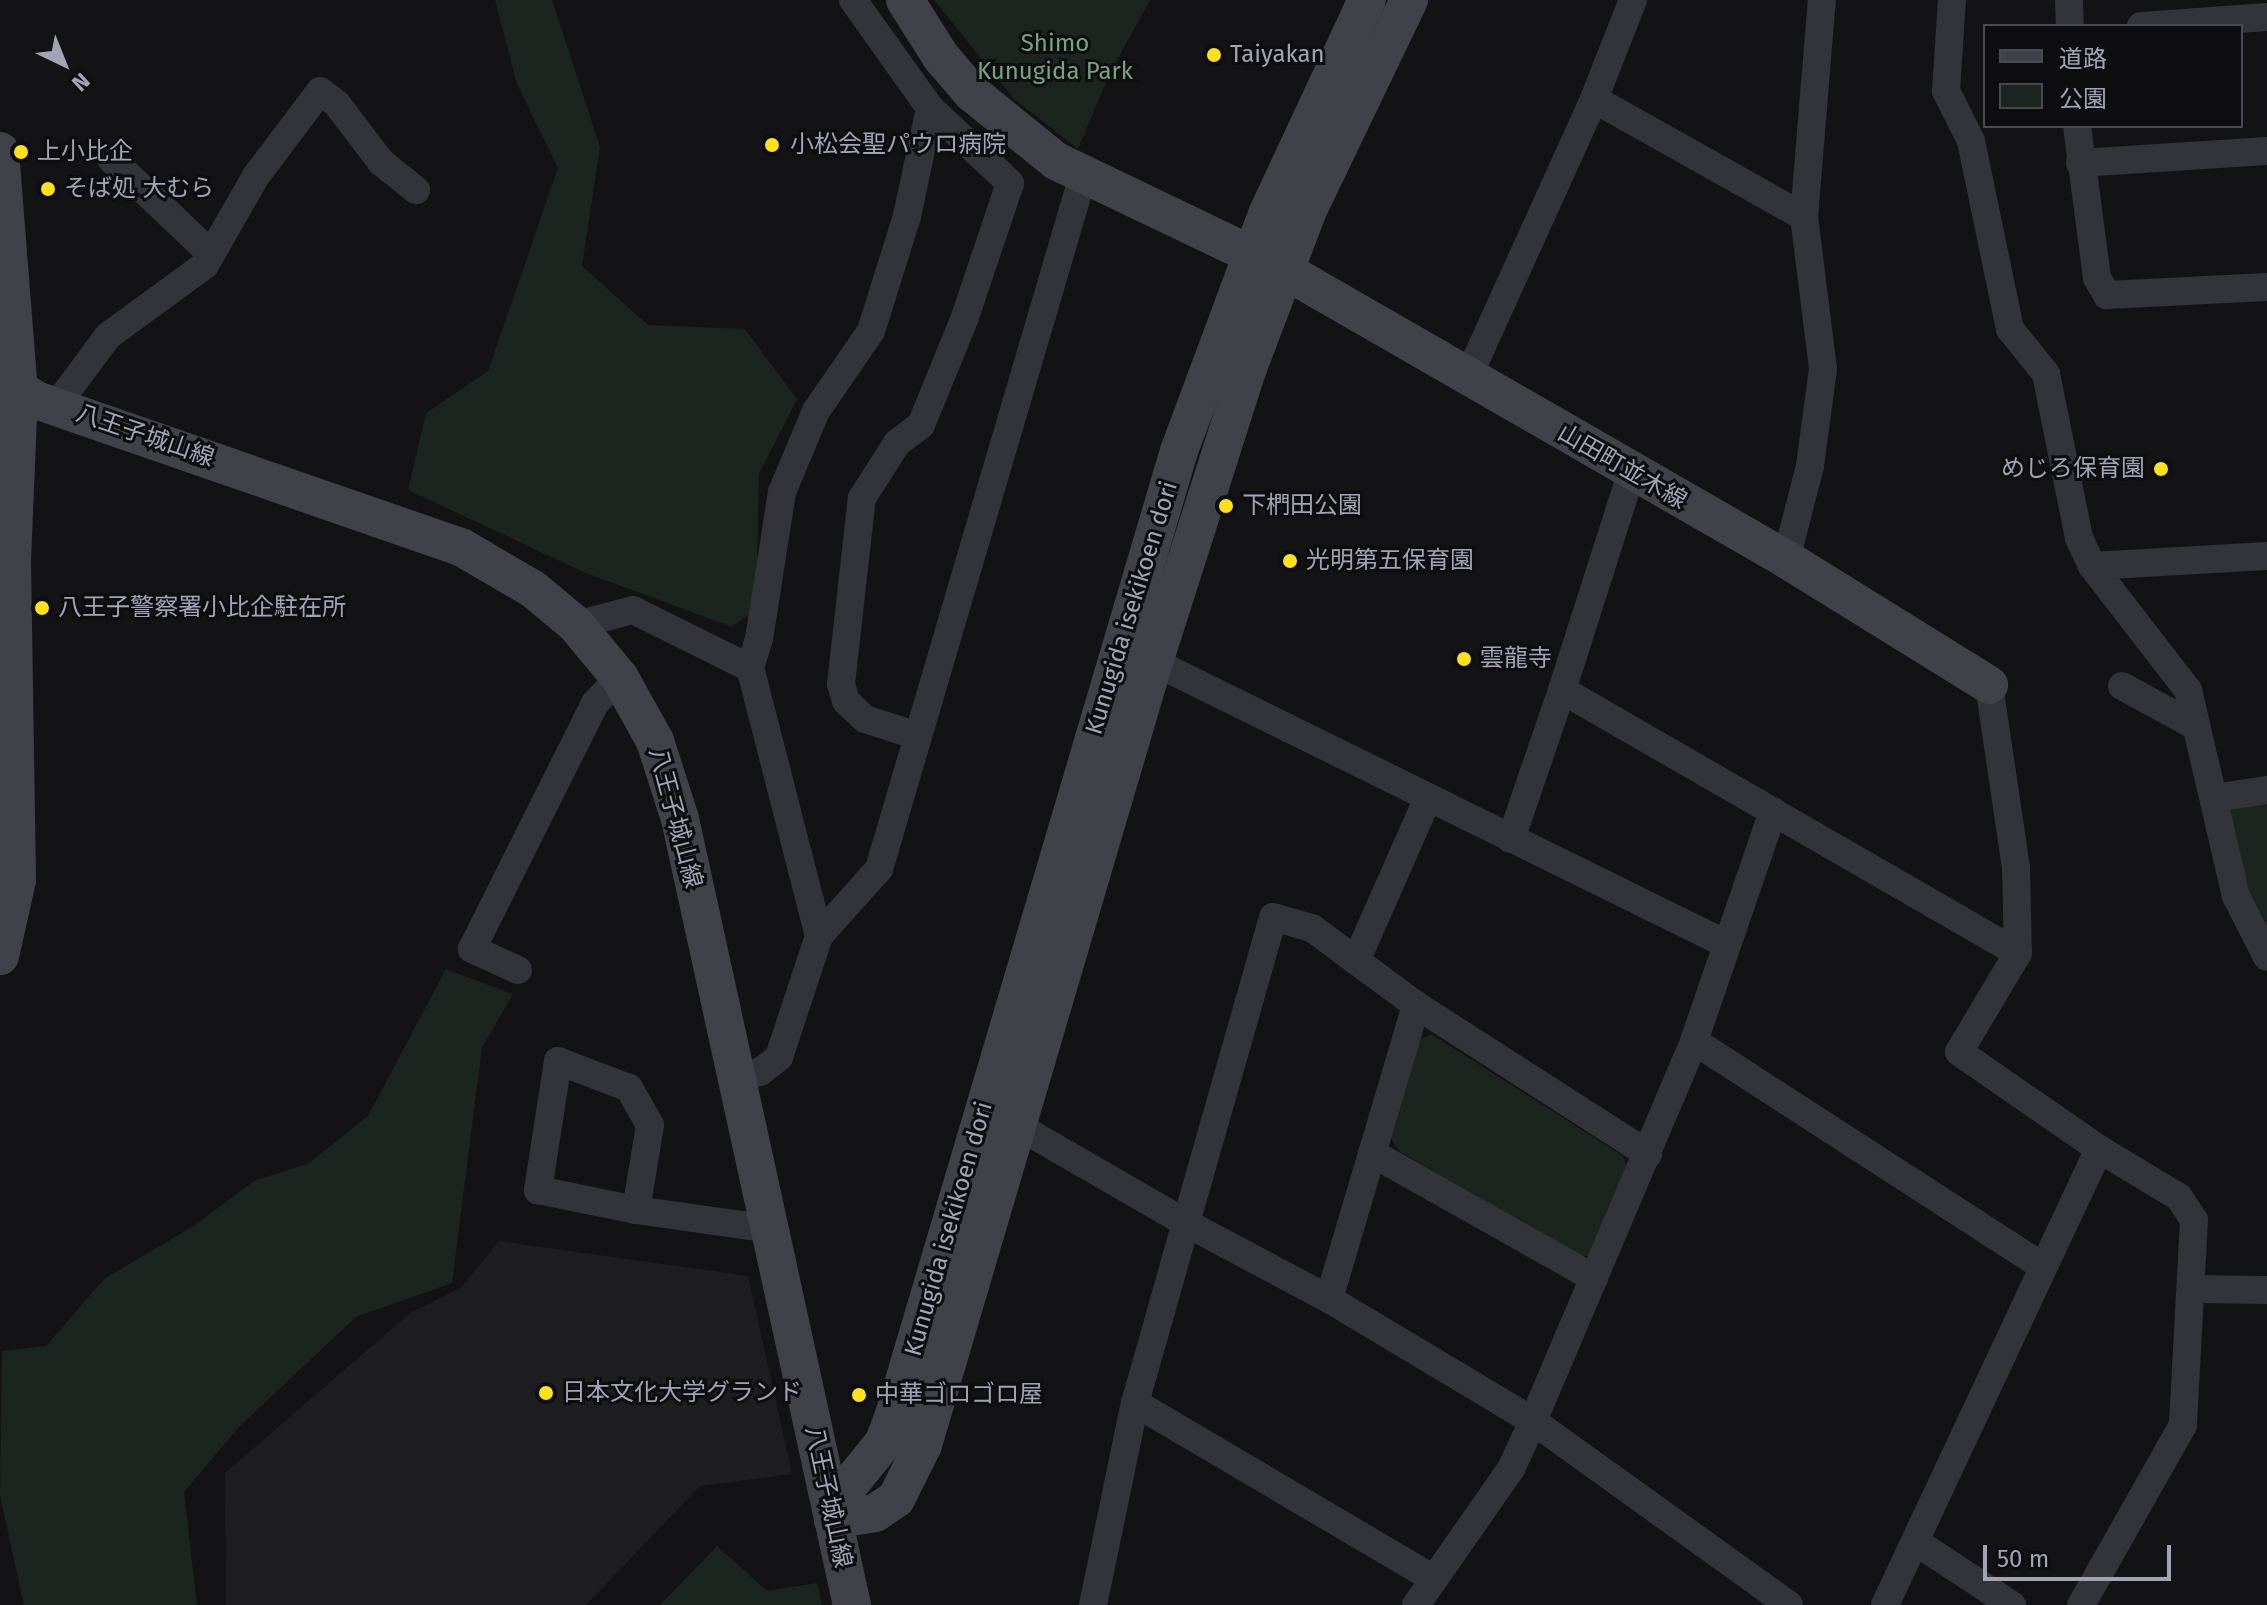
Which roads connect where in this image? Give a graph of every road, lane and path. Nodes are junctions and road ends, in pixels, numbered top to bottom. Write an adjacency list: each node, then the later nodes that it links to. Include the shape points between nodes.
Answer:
1 (853, 0): 13 (street)
2 (905, 0): 19 (street, 山田町並木線, via 941,57 989,111)
3 (1367, 0): 23 (street, Kunugida isekikoen dori)
4 (1409, 0): 23 (street, Kunugida isekikoen dori)
5 (1633, 0): 12 (street)
6 (1822, 0): 21 (street)
7 (1952, 0): 32 (street, via 1946,91 1971,141 2010,329 2046,374 2079,538)
8 (2069, 0): 10 (street)
9 (2267, 17): 11 (street)
10 (2070, 24)
11 (2169, 24)
12 (1594, 99): 21 (street); 26 (street)
13 (930, 108): 36 (street, via 907,216 871,331 816,411 788,472); 42 (street, via 1010,183 965,317 921,425 897,443 862,498 841,684 846,701 865,719)
14 (2077, 128): 18 (street)
15 (0, 151): 27 (street)
16 (2267, 151): 18 (street)
17 (111, 159): 22 (street)
18 (2080, 163): 24 (street, via 2097,278 2107,295)
19 (1083, 176): 23 (street, 山田町並木線); 42 (street)
20 (416, 190): 22 (street, via 381,162 320,91 256,176)
21 (1804, 217): 31 (street, via 1823,369 1810,466)
22 (211, 254): 28 (street, via 188,279 108,336)
23 (1268, 261): 26 (street, 山田町並木線); 34 (street, Kunugida isekikoen dori, via 1179,451); 35 (street, Kunugida isekikoen dori)
24 (2267, 287): 25 (street)
25 (2267, 297)
26 (1468, 377): 29 (street, 山田町並木線)
27 (10, 385): 28 (street, 八王子城山線); 43 (street)
28 (56, 406): 33 (street, 八王子城山線, via 461,547 533,589)
29 (1631, 474): 31 (street, 山田町並木線); 40 (street)
30 (2267, 556): 32 (street)
31 (1786, 559): 38 (street, 山田町並木線)
32 (2092, 566): 41 (street, via 2188,690)
33 (576, 625): 36 (street, via 633,610); 37 (street, 八王子城山線)
34 (1121, 642): 35 (street); 73 (street, Kunugida isekikoen dori, via 894,1415 884,1442 850,1484)
35 (1153, 665): 45 (street); 59 (street, Kunugida isekikoen dori)
36 (750, 668): 50 (street)
37 (620, 678): 55 (street, via 595,703 472,949); 58 (street, 八王子城山線, via 669,780)
38 (1989, 685): 52 (street, via 2016,868)
39 (2122, 686): 41 (street)
40 (1562, 690): 47 (street); 48 (street)
41 (2197, 727): 46 (street)
42 (915, 735): 50 (street, via 879,869)
43 (8, 767): 49 (street, via 17,880)
44 (2267, 790): 46 (street)
45 (1428, 798): 48 (street); 54 (street)
46 (2214, 798): 53 (street, via 2236,896)
47 (1773, 811): 51 (street); 52 (street)
48 (1511, 839): 51 (street)
49 (4, 932)
50 (819, 936): 58 (street, via 779,1057 760,1072)
51 (1726, 944): 57 (street)
52 (2018, 953): 60 (street, via 1959,1052)
53 (2267, 957)
54 (1356, 961): 56 (street); 64 (street, via 1312,928 1273,917)
55 (518, 970)
56 (1416, 1005): 61 (street); 62 (street)
57 (1694, 1041): 62 (street); 66 (street)
58 (736, 1078): 65 (street, 八王子城山線)
59 (1018, 1126): 64 (street); 73 (street, Kunugida isekikoen dori, via 913,1471 896,1499 875,1513)
60 (2099, 1149): 66 (street); 68 (street, via 2179,1197 2194,1220)
61 (1372, 1153): 67 (street); 70 (street)
62 (1648, 1154): 67 (street)
63 (636, 1210): 63 (street, via 650,1125 629,1088 558,1061 538,1190); 65 (street)
64 (1186, 1223): 70 (street); 71 (street)
65 (769, 1229): 73 (street, 八王子城山線)
66 (2042, 1266): 74 (street)
67 (1594, 1278): 72 (street)
68 (2192, 1289): 69 (street); 82 (street, via 2183,1425)
69 (2267, 1290)
70 (1329, 1299): 72 (street)
71 (1135, 1403): 75 (street); 77 (street)
72 (1533, 1421): 75 (street, via 1511,1469); 79 (street)
73 (833, 1520): 76 (street, 八王子城山線)
74 (1916, 1542): 80 (street); 81 (street)
75 (1434, 1579): 78 (street)
76 (852, 1605)
77 (1093, 1605)
78 (1416, 1605)
79 (1789, 1605)
80 (1885, 1605)
81 (2012, 1605)
82 (2081, 1605)

